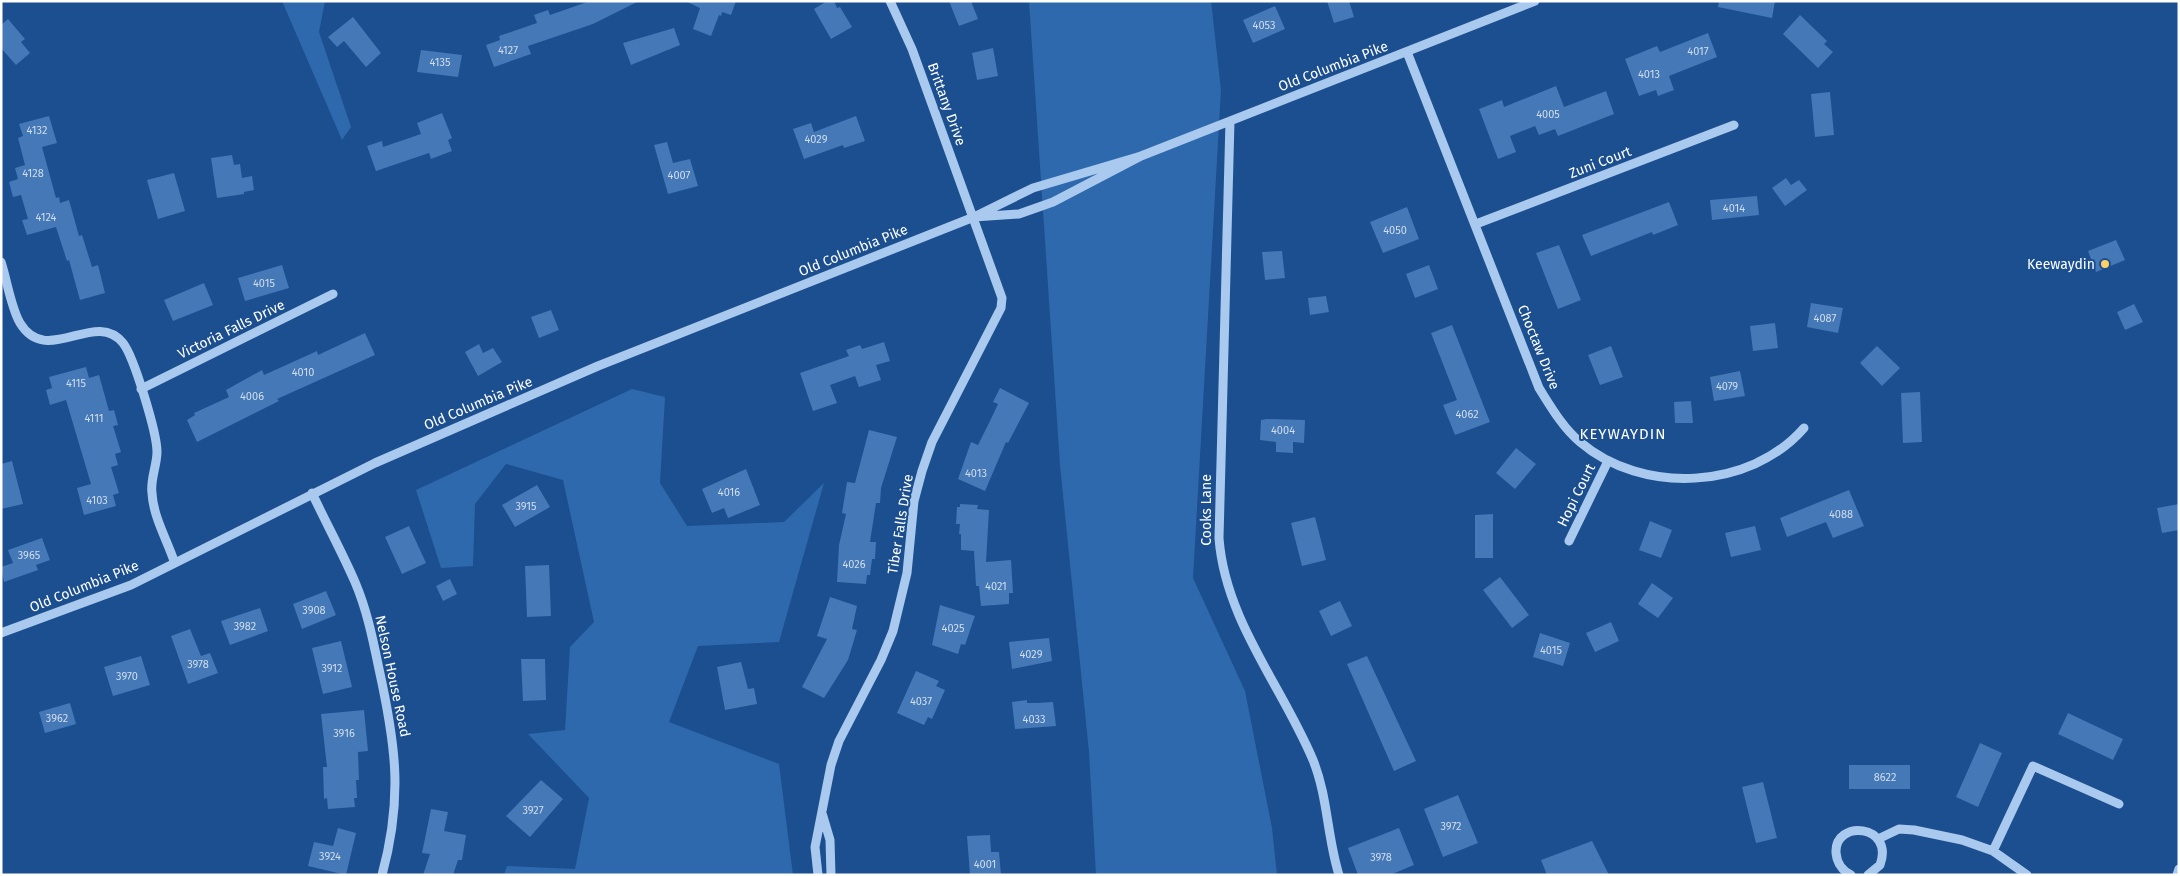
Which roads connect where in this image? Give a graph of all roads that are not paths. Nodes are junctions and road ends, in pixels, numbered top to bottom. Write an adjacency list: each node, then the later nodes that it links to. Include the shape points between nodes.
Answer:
1 (890, 1): 7 (street, Brittany Drive, via 912,49)
2 (1535, 1): 3 (street, Old Columbia Pike)
3 (1407, 52): 4 (street, Old Columbia Pike); 8 (street, Choctaw Drive)
4 (1230, 121): 6 (street, Old Columbia Pike); 26 (street, Cooks Lane, via 1220,561 1232,601 1313,760 1325,802)
5 (1734, 125): 8 (street, Zuni Court)
6 (1141, 156): 7 (street, Old Columbia Pike, via 1033,188); 7 (street, Old Columbia Pike, via 1053,202 1020,214)
7 (974, 217): 14 (street, Old Columbia Pike, via 598,366); 19 (street, Tiber Falls Drive, via 1000,286 1001,308 932,442 914,501 906,573 896,622 881,660 839,741)
8 (1476, 224): 13 (street, Choctaw Drive, via 1539,388 1556,416 1580,442)
9 (1, 262): 11 (street, via 19,322 26,331 35,338 57,342 87,332 100,331 111,335 122,341 127,349)
10 (333, 294): 11 (street, Victoria Falls Drive)
11 (142, 389): 16 (street, via 157,450 151,491 153,502)
12 (1804, 428): 13 (street, Choctaw Drive, via 1780,451 1764,460 1701,478 1641,474)
13 (1608, 462): 15 (street, Hopi Court)
14 (312, 493): 16 (street, Old Columbia Pike); 23 (street, Nelson House Road, via 355,583 369,621 392,726 396,766 394,805)
15 (1569, 541)
16 (174, 561): 17 (street, Old Columbia Pike, via 131,585)
17 (1, 633)
18 (2119, 804): 21 (street, via 2033,766)
19 (822, 813): 24 (street, Tiber Falls Drive, via 815,847); 25 (street, Tiber Falls Drive, via 830,840)
20 (1878, 839): 21 (street, via 1899,829 1914,830 1962,840); 27 (street, via 1870,832 1858,830 1847,833 1839,841 1836,860); 28 (street, via 1882,858 1880,865)
21 (1993, 851): 29 (street)
22 (2179, 869): 30 (street)
23 (382, 875)
24 (818, 875)
25 (831, 875)
26 (1338, 875)
27 (1850, 875)
28 (1868, 875)
29 (2027, 875)
30 (2177, 875)

